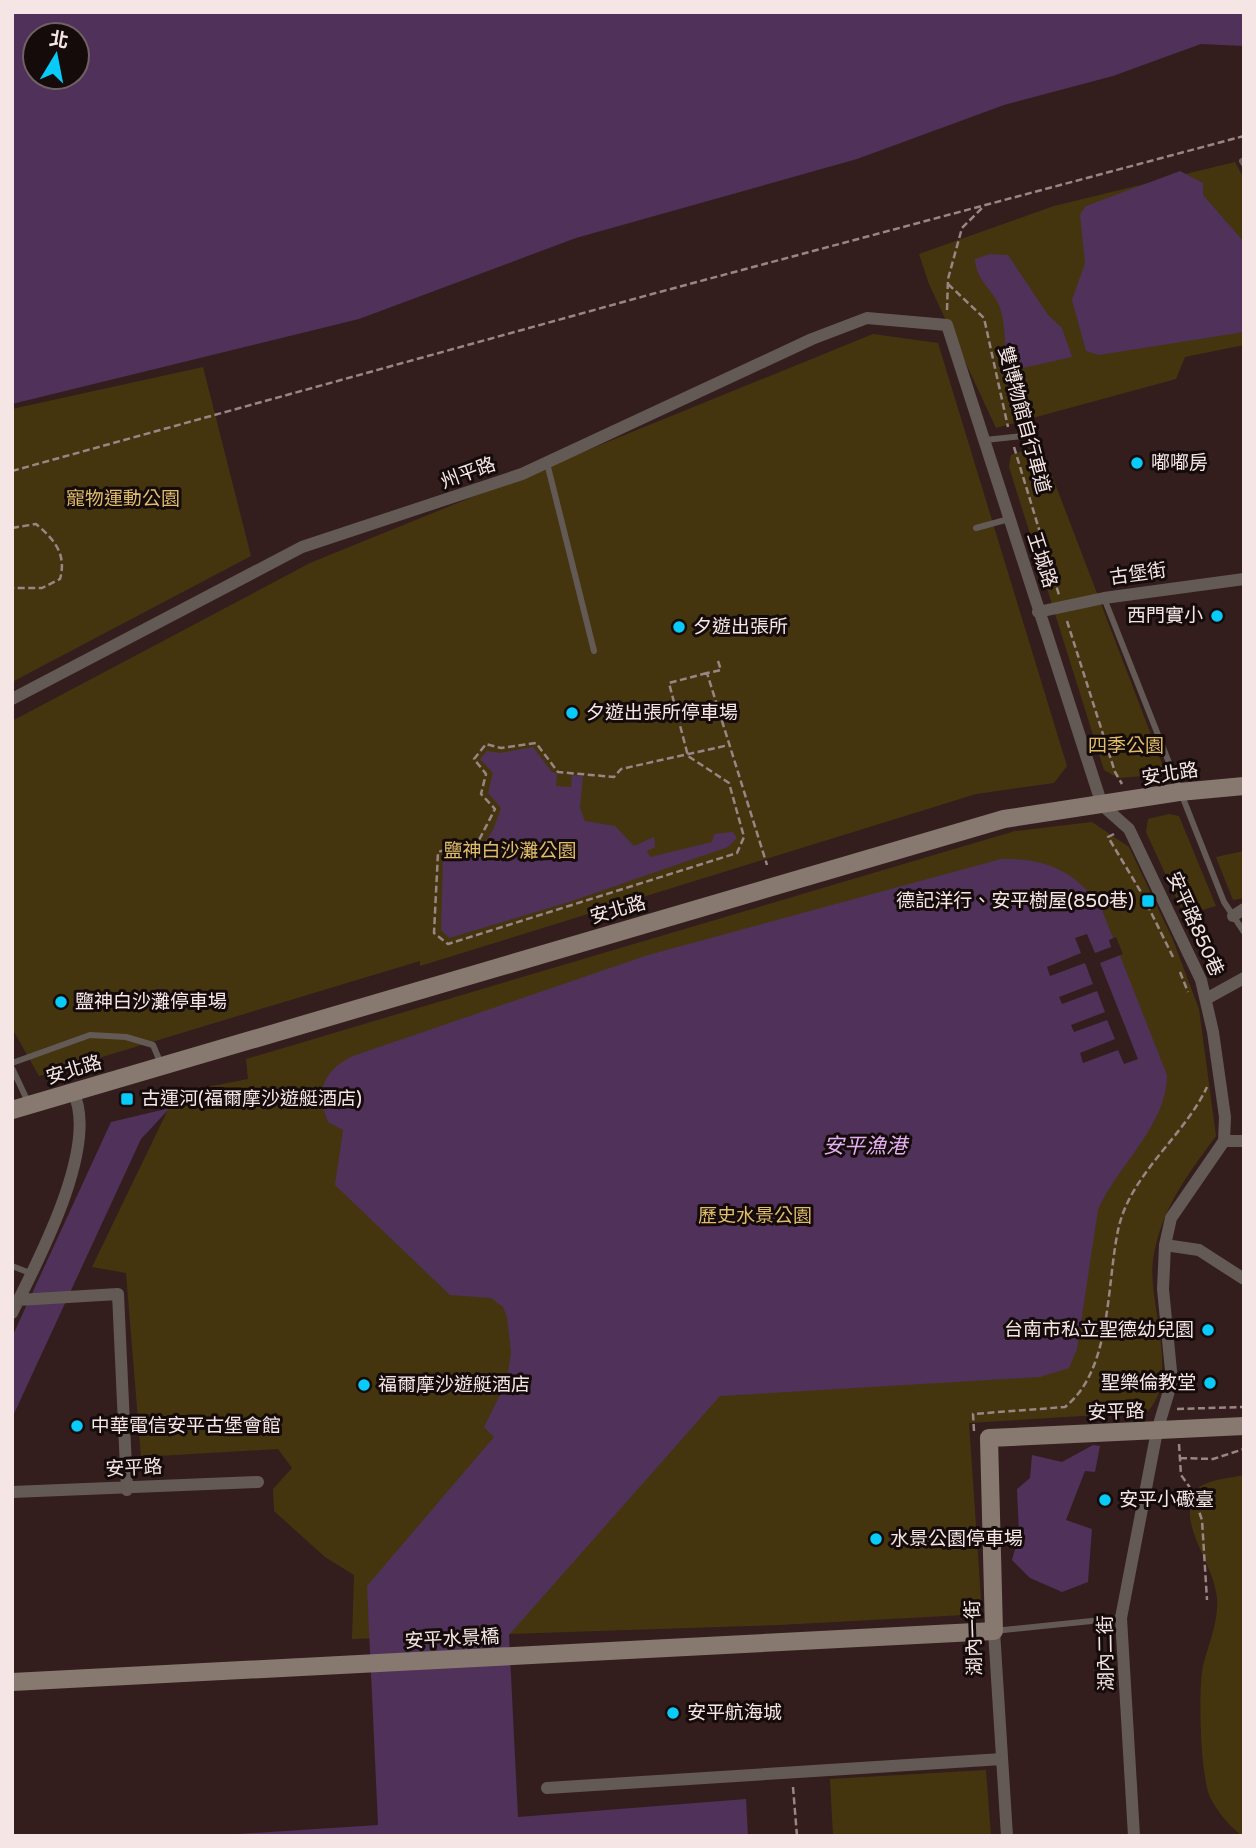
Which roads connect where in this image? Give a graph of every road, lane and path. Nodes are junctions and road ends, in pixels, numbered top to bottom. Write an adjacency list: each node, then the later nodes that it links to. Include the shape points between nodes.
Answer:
1 (1244, 136): 2 (path)
2 (984, 205): 3 (path, via 962,228); 9 (path)
3 (948, 284): 4 (path); 6 (path, 雙博物館自行車道, via 984,318)
4 (947, 325): 7 (street, 王城路); 8 (street, 州平路, via 867,318 812,339)
5 (1033, 435): 6 (lane)
6 (1011, 437): 7 (lane); 16 (path, 雙博物館自行車道)
7 (983, 440): 10 (street, 王城路)
8 (547, 463): 18 (lane); 21 (street, 州平路, via 417,512 302,547)
9 (12, 471)
10 (1009, 519): 12 (lane); 17 (street, 王城路)
11 (12, 528): 14 (path, via 36,524 55,540 64,565 60,579 42,588)
12 (976, 528)
13 (1244, 579): 15 (street, 古堡街)
14 (12, 588)
15 (1104, 598): 16 (street, 古堡街); 25 (lane)
16 (1062, 607): 17 (street, 古堡街); 26 (path, 雙博物館自行車道, via 1115,772)
17 (1038, 612): 27 (street, 王城路)
18 (594, 651)
19 (718, 661): 20 (path, via 721,670)
20 (707, 673): 22 (path); 23 (path, via 669,683)
21 (12, 699)
22 (729, 745): 23 (path); 29 (path)
23 (688, 756): 23 (path, via 729,783 744,837 737,853 449,944 434,933 438,852 479,840 495,808 481,794 486,774 474,759 486,744 501,748 536,743 558,772 614,777 621,769)
24 (1244, 786): 25 (street, 安北路)
25 (1179, 792): 26 (street, 安北路); 30 (lane, via 1224,902)
26 (1132, 801): 27 (street, 安北路)
27 (1102, 805): 28 (street, 安平路850巷); 37 (street, 安北路, via 1004,819)
28 (1129, 829): 32 (path, via 1108,837); 35 (street, 安平路850巷, via 1201,980)
29 (767, 865)
30 (1238, 912): 31 (lane)
31 (1244, 932)
32 (1174, 958)
33 (1179, 969): 35 (path)
34 (1244, 978): 35 (street)
35 (1199, 1001): 42 (street, 安平路850巷, via 1225,1117)
36 (12, 1065): 37 (lane, via 90,1035 126,1037 153,1045); 40 (lane)
37 (161, 1066): 39 (street, 安北路)
38 (1208, 1083): 54 (path, via 1130,1197 1119,1225 1098,1353 1080,1392 1065,1407 973,1414)
39 (73, 1091): 40 (street, 安北路); 46 (street, via 80,1122 78,1155)
40 (30, 1105): 41 (street, 安北路)
41 (12, 1110)
42 (1224, 1141): 43 (street); 44 (street, via 1171,1218)
43 (1244, 1141)
44 (1165, 1245): 47 (street, via 1199,1250); 50 (street, via 1163,1289 1172,1381)
45 (12, 1266): 46 (lane)
46 (30, 1273): 48 (street)
47 (1244, 1279)
48 (15, 1306): 58 (street, via 118,1294)
49 (1244, 1407): 50 (path)
50 (1164, 1410): 53 (street)
51 (1244, 1426): 52 (street, 安平路)
52 (1178, 1430): 53 (street, 安平路); 56 (path)
53 (1157, 1431): 54 (street, 安平路); 61 (street, 湖內二街)
54 (982, 1438): 62 (street, 湖內一街)
55 (1244, 1449): 56 (path, via 1213,1459)
56 (1180, 1458): 60 (path, via 1181,1475 1202,1520)
57 (258, 1482): 58 (street, 安平路)
58 (127, 1490): 59 (street, 安平路)
59 (12, 1492)
60 (1207, 1600)
61 (1121, 1618): 62 (lane); 69 (street, 湖內二街)
62 (994, 1631): 63 (street, 安平水景橋); 64 (street, 湖內一街)
63 (12, 1682)
64 (1002, 1759): 65 (street); 68 (street, 湖內一街)
65 (792, 1773): 66 (street); 67 (path)
66 (547, 1788)
67 (797, 1836)
68 (1007, 1836)
69 (1134, 1836)

